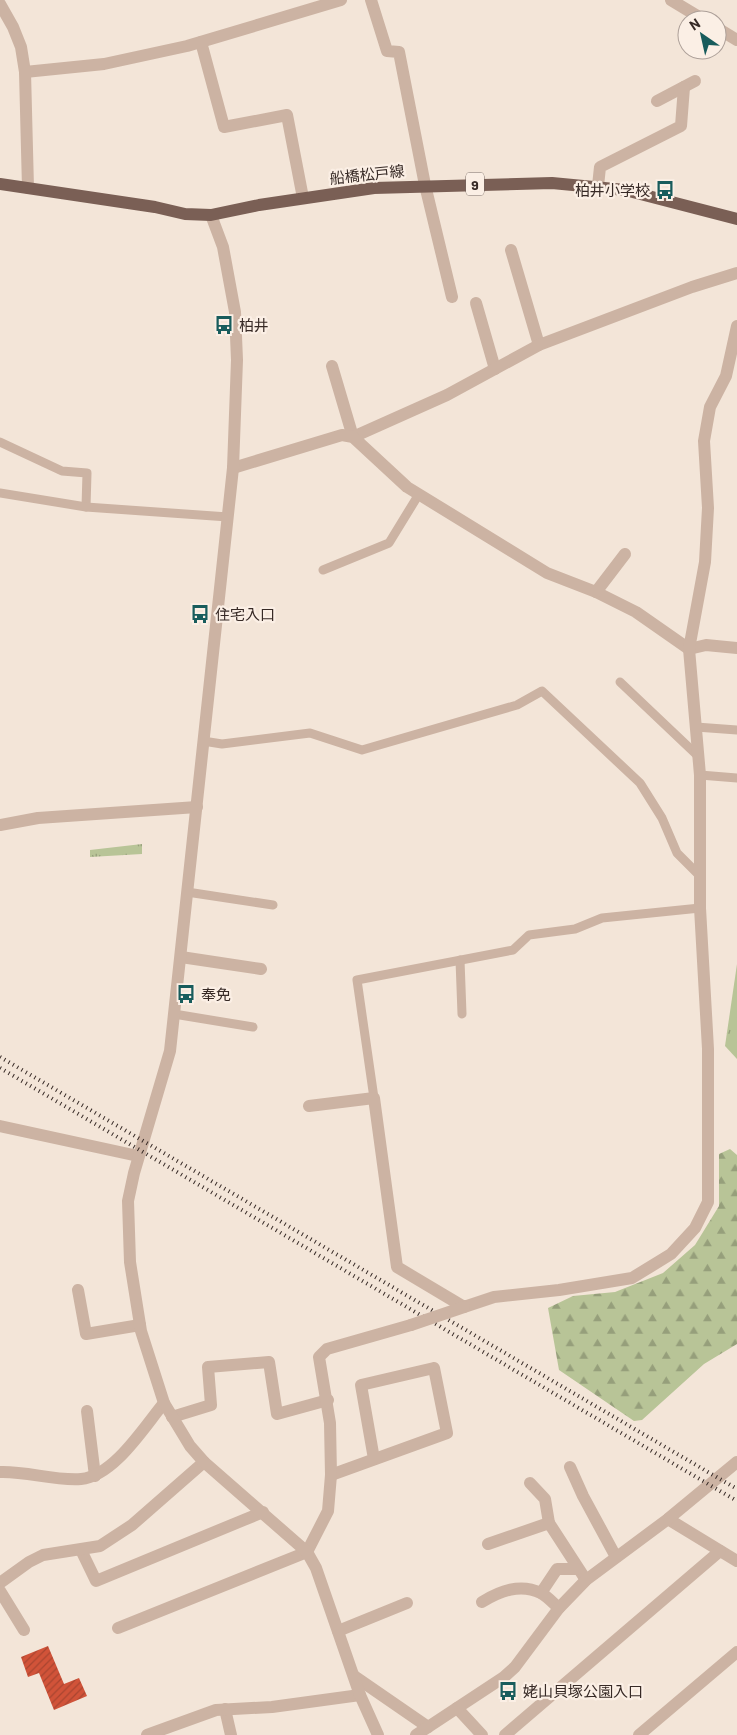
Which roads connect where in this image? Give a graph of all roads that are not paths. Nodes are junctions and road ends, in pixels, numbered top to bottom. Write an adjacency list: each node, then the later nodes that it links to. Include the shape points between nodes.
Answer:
1 (342, 0): 6 (street)
2 (371, 0): 12 (street, via 387,51 399,52)
3 (671, 0): 5 (street)
4 (0, 4): 7 (street, via 21,47)
5 (688, 10)
6 (200, 42): 7 (street, via 104,64); 15 (street, via 224,127 287,115)
7 (25, 72): 14 (street)
8 (695, 81): 9 (street)
9 (684, 88): 10 (street); 13 (street, via 681,126 600,167)
10 (657, 101)
11 (0, 184): 14 (main road, 船橋松戸線 / 9)
12 (425, 185): 13 (main road, 船橋松戸線 / 9, via 552,183); 15 (main road, 船橋松戸線 / 9); 20 (street)
13 (598, 186): 17 (main road, 船橋松戸線 / 9, via 650,195)
14 (28, 188): 16 (main road, 船橋松戸線 / 9)
15 (303, 198): 16 (main road, 船橋松戸線 / 9)
16 (211, 216): 28 (street, via 223,247 235,312 237,360)
17 (737, 219)
18 (511, 250): 23 (street)
19 (737, 273): 23 (street)
20 (452, 297)
21 (476, 303): 25 (street)
22 (737, 326): 36 (street, via 726,376 710,407 704,441 708,508 705,562)
23 (539, 345): 25 (street)
24 (332, 366): 26 (street)
25 (495, 369): 26 (street, via 447,395)
26 (353, 437): 28 (street, via 342,435); 30 (street, via 407,487)
27 (0, 442): 31 (lane, via 62,471 87,473)
28 (233, 468): 32 (street)
29 (0, 493): 31 (lane)
30 (419, 494): 34 (lane, via 389,544); 35 (street, via 547,573)
31 (86, 507): 32 (lane)
32 (228, 517): 41 (street)
33 (625, 554): 35 (street)
34 (323, 570)
35 (596, 592): 36 (street, via 636,612)
36 (689, 648): 37 (street, via 706,645); 39 (street)
37 (737, 648)
38 (620, 682): 42 (lane)
39 (696, 727): 40 (lane); 42 (street)
40 (737, 730)
41 (203, 741): 45 (street); 47 (lane, via 222,744 310,733 362,750 517,705 542,691 640,783 662,818 677,853)
42 (698, 756): 43 (street)
43 (700, 775): 44 (lane); 47 (street)
44 (737, 778)
45 (196, 807): 46 (street, via 38,818); 48 (street)
46 (0, 825)
47 (700, 876): 50 (street)
48 (187, 892): 49 (lane); 51 (street)
49 (273, 904)
50 (700, 908): 52 (lane, via 602,918 575,929 529,935 513,950); 62 (street, via 708,1049 708,1202 695,1228 672,1254 632,1278 494,1297)
51 (181, 958): 53 (street); 54 (street)
52 (460, 960): 55 (lane); 57 (lane, via 357,980)
53 (261, 969)
54 (174, 1014): 56 (lane); 60 (street, via 170,1050)
55 (462, 1014)
56 (252, 1027)
57 (374, 1098): 58 (street); 62 (street, via 397,1267)
58 (309, 1106)
59 (0, 1126): 60 (street)
60 (138, 1156): 63 (street, via 128,1201 130,1262)
61 (78, 1290): 63 (street, via 86,1334)
62 (464, 1307): 64 (street, bridge, via 327,1350 319,1357)
63 (140, 1324): 65 (street)
64 (328, 1400): 67 (street, via 277,1414 269,1362 208,1367 211,1405); 73 (street)
65 (164, 1403): 67 (street); 74 (street, via 115,1462)
66 (87, 1412): 74 (street)
67 (172, 1417): 69 (street)
68 (374, 1459): 68 (street, via 447,1433 434,1368 361,1385); 73 (street)
69 (204, 1462): 76 (street); 80 (street, via 132,1525 100,1546)
70 (737, 1462): 77 (street)
71 (570, 1466): 83 (street)
72 (0, 1472): 74 (street, via 80,1479)
73 (330, 1475): 82 (street, via 328,1512)
74 (95, 1476)
75 (530, 1483): 78 (street, via 545,1499)
76 (263, 1512): 80 (street, via 96,1581); 82 (street)
77 (668, 1519): 81 (street); 83 (street)
78 (550, 1523): 79 (street); 85 (street)
79 (488, 1544)
80 (81, 1550): 87 (street, via 44,1555)
81 (720, 1551): 84 (street); 107 (street)
82 (307, 1552): 93 (street); 95 (street, via 316,1568)
83 (616, 1557): 86 (street)
84 (737, 1561)
85 (577, 1569): 86 (street); 89 (street, via 557,1569)
86 (586, 1580): 92 (street)
87 (0, 1583)
88 (0, 1592): 94 (street)
89 (541, 1593): 90 (street, via 515,1588 500,1591); 92 (street)
90 (482, 1602)
91 (407, 1603): 95 (street)
92 (560, 1608): 99 (street, via 515,1667)
93 (118, 1628)
94 (24, 1630)
95 (338, 1631): 97 (street)
96 (737, 1652): 108 (street)
97 (354, 1676): 98 (street); 101 (street)
98 (360, 1695): 100 (street, via 272,1707); 104 (street)
99 (457, 1708): 101 (street); 106 (street)
100 (225, 1709): 102 (street); 103 (street)
101 (428, 1726): 105 (street)
102 (147, 1735)
103 (231, 1735)
104 (378, 1735)
105 (416, 1735)
106 (482, 1735)
107 (505, 1735)
108 (639, 1735)

